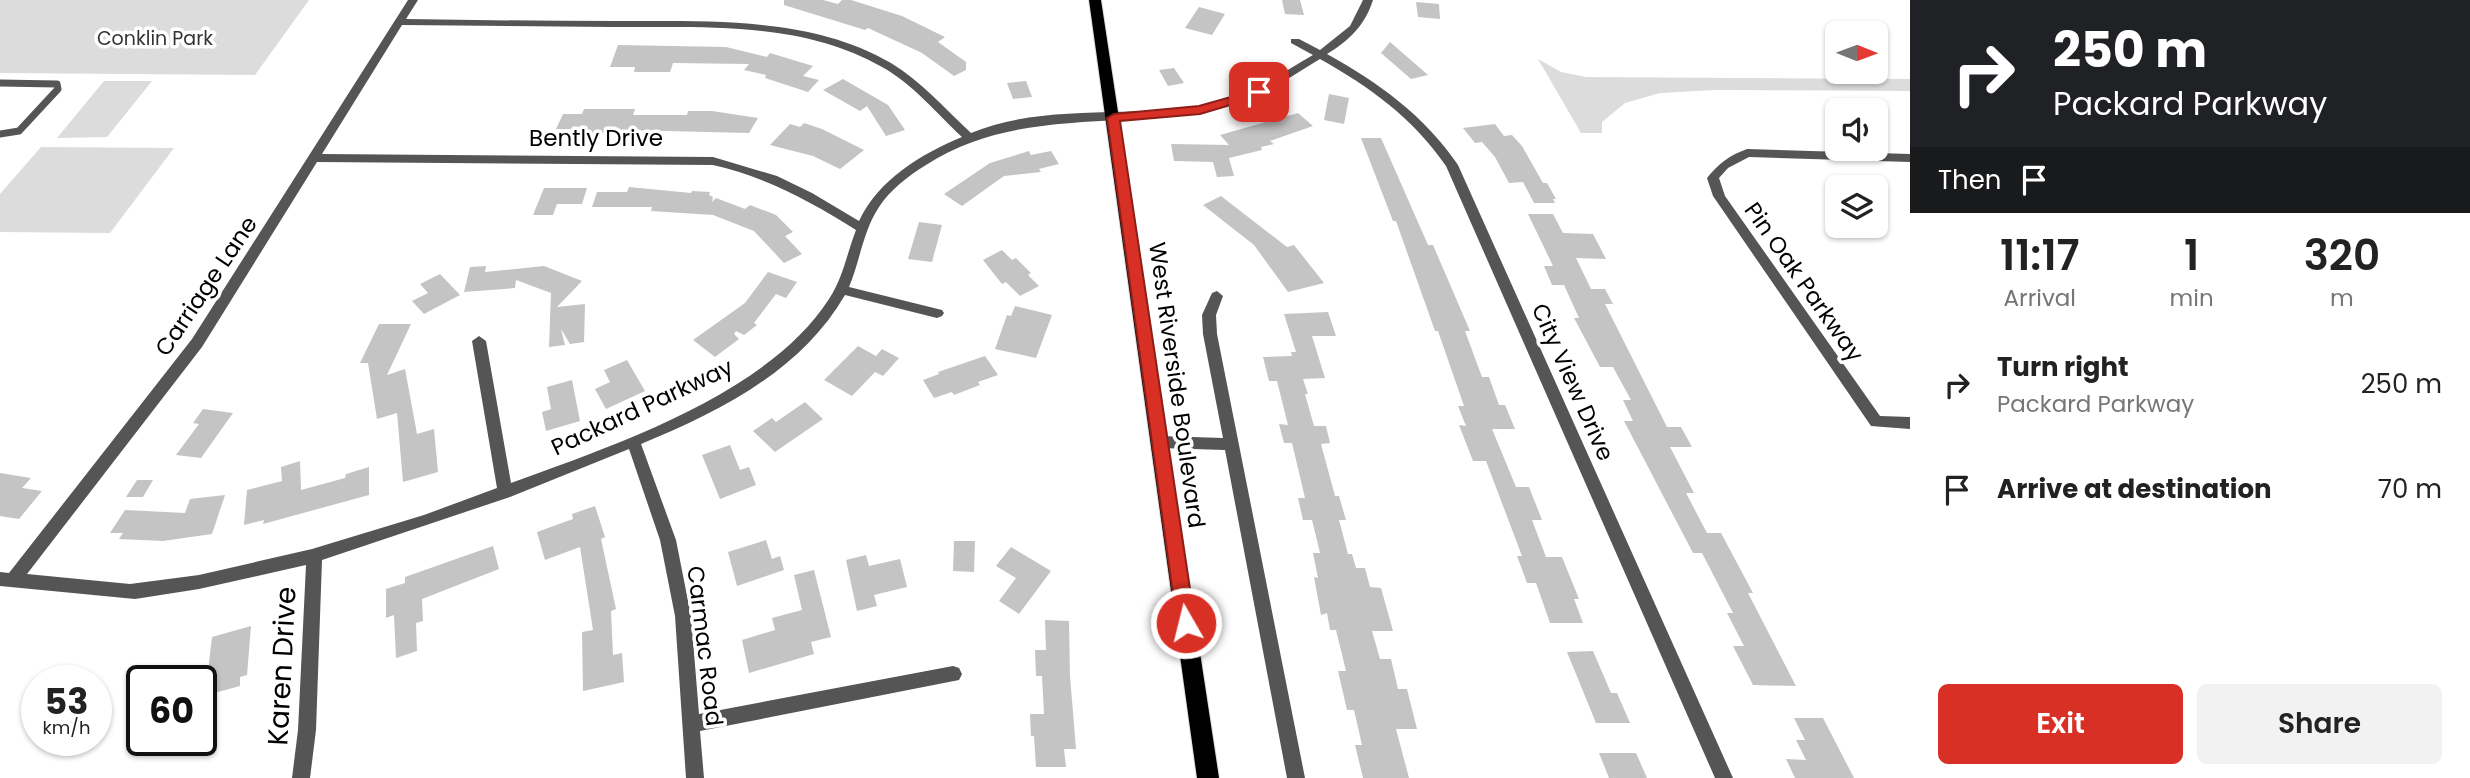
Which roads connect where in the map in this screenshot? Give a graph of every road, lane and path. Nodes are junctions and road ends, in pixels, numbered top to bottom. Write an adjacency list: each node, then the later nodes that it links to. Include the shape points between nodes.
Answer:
1 (413, 0): 4 (street, Carriage Lane)
2 (1095, 0): 8 (main road, West Riverside Boulevard)
3 (1368, 0): 6 (street, Packard Parkway, via 1352,32)
4 (400, 22): 10 (street, via 725,25 798,34 885,64); 11 (street, Carriage Lane)
5 (1295, 41): 6 (street, City View Drive)
6 (1320, 55): 8 (street, Packard Parkway, via 1259,92 1231,102 1170,114); 31 (street, City View Drive, via 1400,105 1452,165)
7 (0, 83): 9 (lane, via 57,84 58,89 19,131)
8 (1114, 118): 10 (street, Packard Parkway, via 1026,124); 20 (main road, West Riverside Boulevard)
9 (0, 134)
10 (969, 138): 13 (street, Packard Parkway, via 894,184 875,203)
11 (315, 158): 13 (street, Bently Drive, via 713,162 765,173); 24 (street, Carriage Lane, via 197,343)
12 (1910, 158): 18 (street, Pin Oak Parkway, via 1747,153 1724,165 1713,178 1719,196 1876,422)
13 (862, 228): 14 (street, Packard Parkway)
14 (842, 290): 16 (street); 19 (street, Packard Parkway, via 800,343 761,376)
15 (1217, 296): 21 (street, via 1209,315 1210,334)
16 (937, 313)
17 (479, 341): 22 (street)
18 (1910, 423)
19 (633, 441): 22 (street, Packard Parkway); 26 (street, Carmac Road, via 668,540 683,617)
20 (1160, 442): 21 (street); 29 (main road, West Riverside Boulevard)
21 (1232, 444): 30 (street)
22 (505, 493): 23 (street, Packard Parkway)
23 (314, 556): 24 (street, Packard Parkway, via 258,571 136,592); 27 (street, Karen Drive)
24 (7, 579)
25 (953, 674): 26 (street)
26 (693, 724): 28 (street, Carmac Road)
27 (301, 778)
28 (695, 778)
29 (1208, 778)
30 (1296, 778)
31 (1724, 778)

